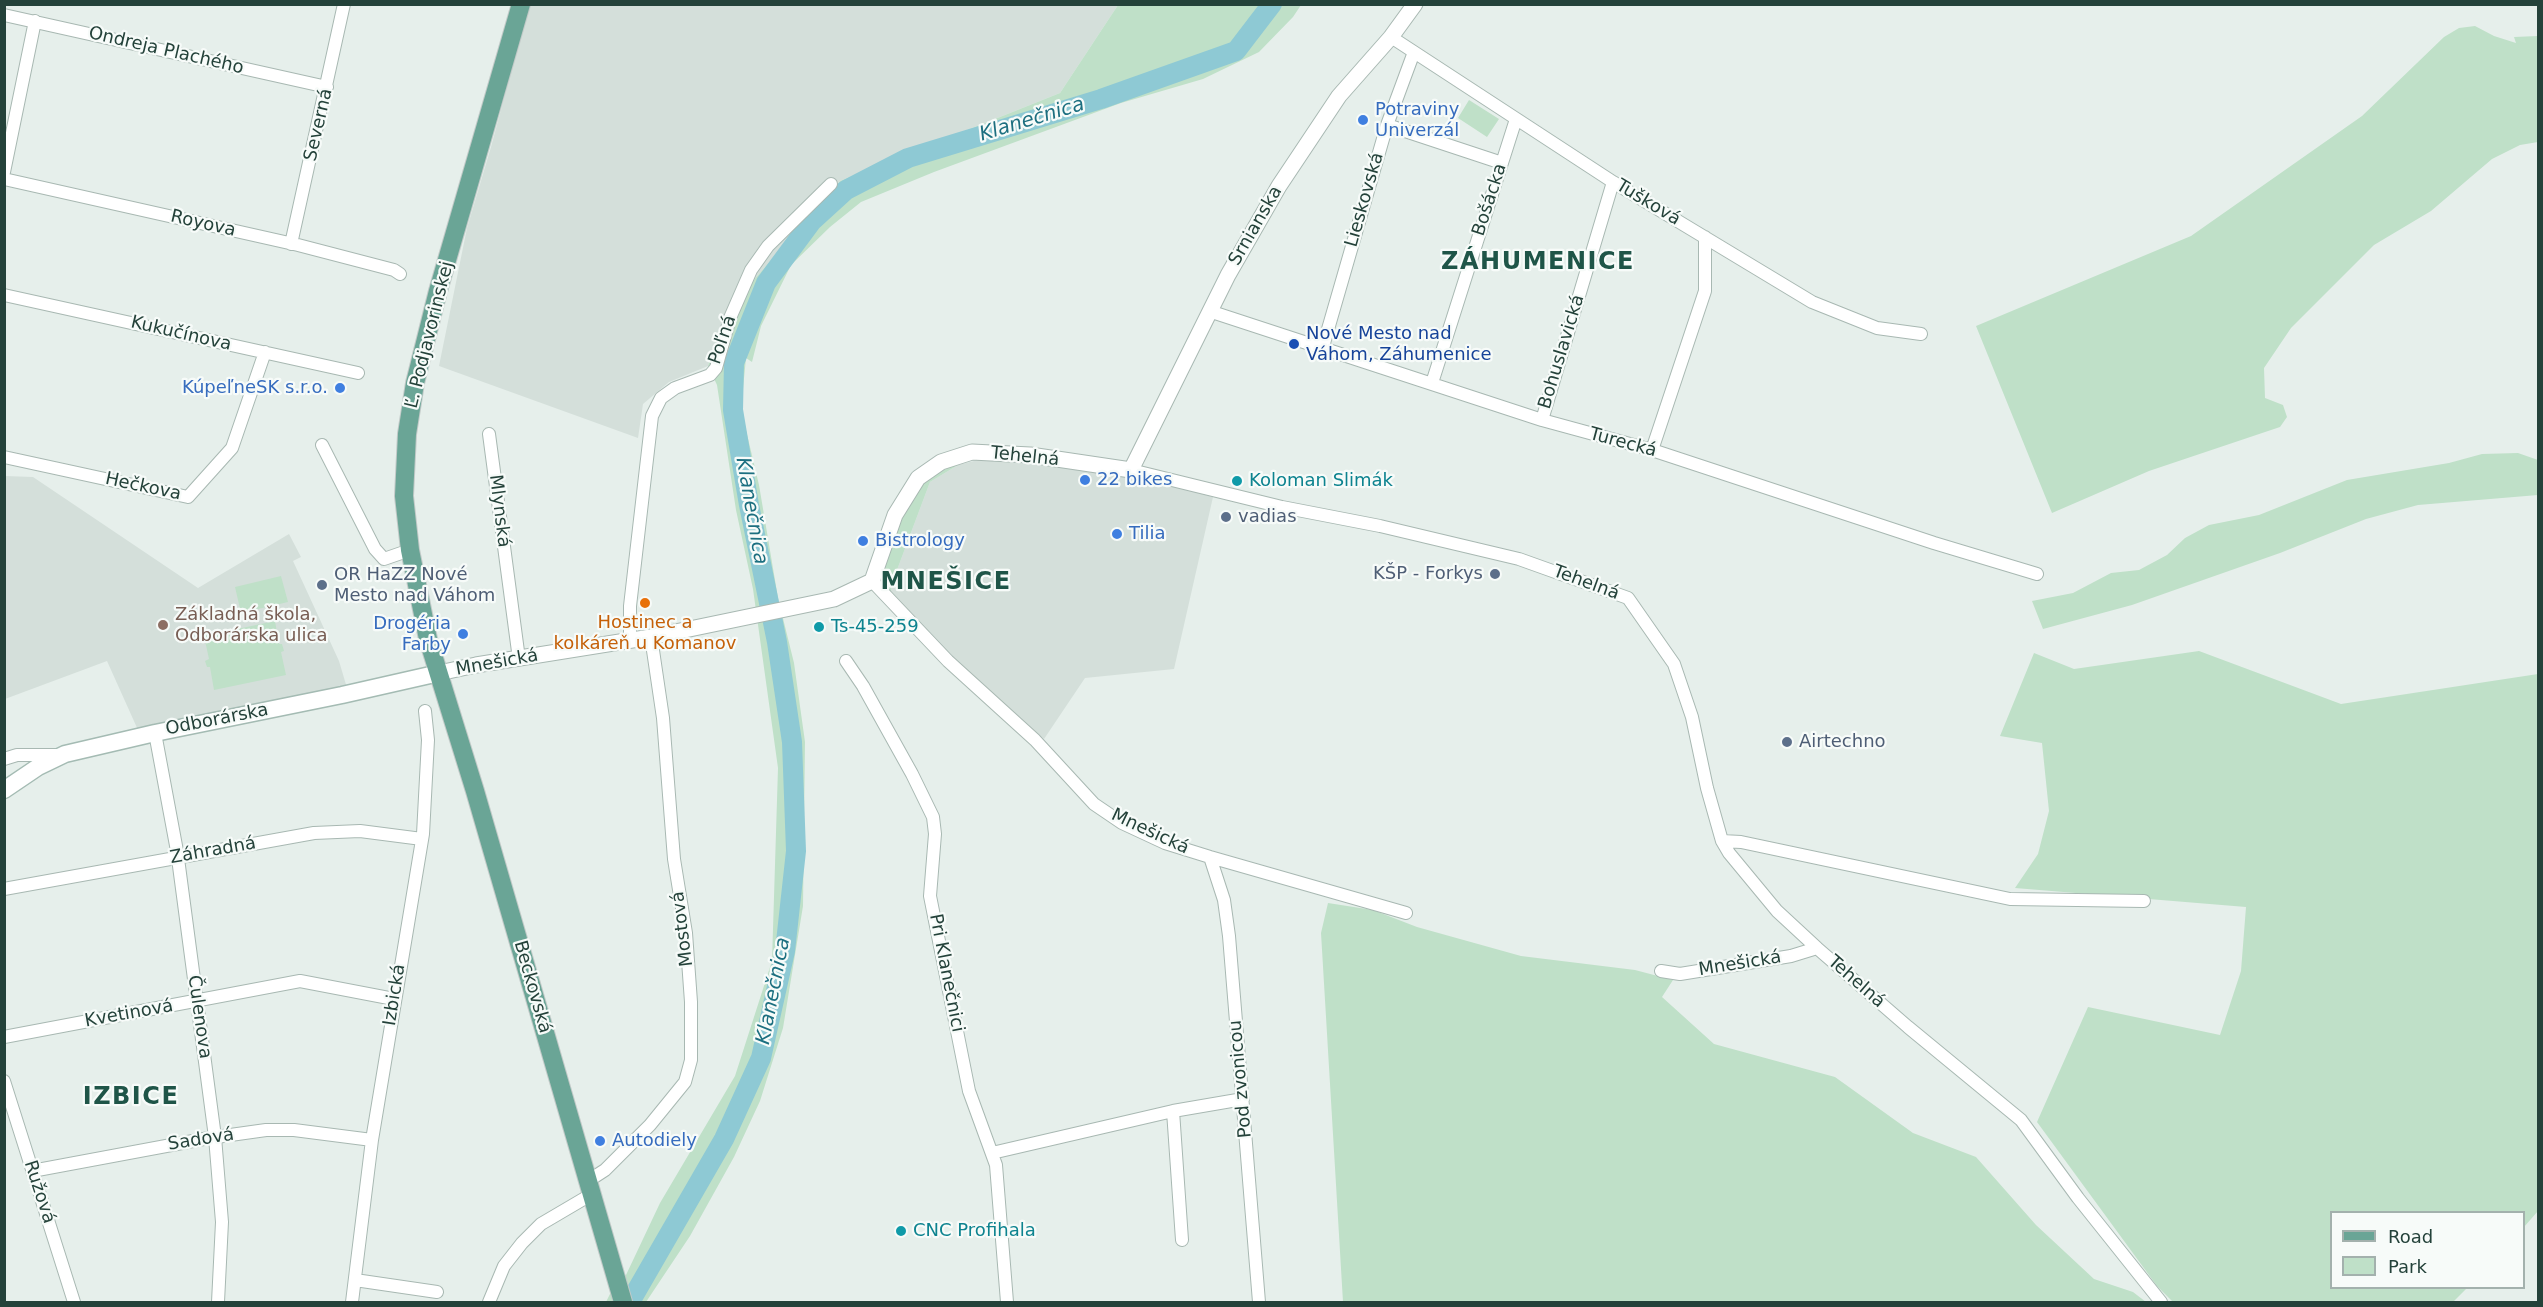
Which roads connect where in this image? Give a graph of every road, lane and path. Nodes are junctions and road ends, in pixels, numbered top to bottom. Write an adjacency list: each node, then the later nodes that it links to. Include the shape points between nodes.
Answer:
1 (344, 4): 8 (street, Severná)
2 (521, 4): 32 (main road, Ľ. Podjavorinskej, via 415,383 407,434 404,496)
3 (1415, 4): 6 (street, Srnianska)
4 (4, 15): 5 (street, Ondreja Plachého)
5 (35, 21): 8 (street, Ondreja Plachého); 12 (street)
6 (1391, 37): 7 (street, Tušková); 20 (street, Srnianska, via 1339,96 1306,142)
7 (1414, 52): 9 (street, Tušková); 10 (street, Lieskovská)
8 (327, 87): 17 (street, Severná)
9 (1516, 119): 11 (street, Bošácka); 14 (street, Tušková)
10 (1387, 125): 11 (street); 22 (street, Lieskovská)
11 (1502, 163): 25 (street, Bošácka)
12 (4, 172)
13 (4, 180): 17 (street, Royova)
14 (1612, 182): 16 (street, Tušková); 26 (street, Bohuslavická)
15 (831, 184): 36 (street, Poľná, via 768,246 751,270 730,318 716,368 710,375 675,388 661,398 652,416 630,606)
16 (1705, 237): 21 (street, Tušková, via 1812,302 1877,328); 29 (street, via 1706,291)
17 (291, 244): 18 (street, Royova)
18 (400, 274)
19 (4, 295): 23 (street, Kukučínova)
20 (1209, 312): 22 (street, Turecká); 31 (street, Srnianska)
21 (1921, 334)
22 (1322, 350): 25 (street, Turecká)
23 (266, 352): 24 (street, Kukučínova); 30 (street, Hečkova, via 232,448 188,497)
24 (357, 373)
25 (1432, 383): 26 (street, Turecká)
26 (1542, 420): 29 (street, Turecká)
27 (489, 434): 37 (street, Mlynská)
28 (322, 445): 32 (street, via 375,549 384,559)
29 (1652, 450): 33 (street, Turecká)
30 (4, 457)
31 (1131, 470): 34 (street, Tehelná, via 1030,455 972,452 941,462 918,478 895,515); 46 (street, Tehelná, via 1519,559 1628,598 1674,664 1692,717)
32 (410, 550): 39 (main road, Ľ. Podjavorinskej)
33 (2037, 574)
34 (872, 581): 35 (street, Mnešická, via 834,599); 48 (street, Mnešická, via 948,661 1035,740 1094,804 1122,823 1165,843)
35 (651, 637): 36 (street, Mnešická); 64 (street, Mostová, via 663,718 674,859 686,933 692,1060 684,1082 650,1125)
36 (630, 640): 37 (street, Mnešická)
37 (519, 659): 39 (street, Mnešická)
38 (846, 662): 62 (street, Pri Klanečnici, via 931,808 934,834 930,896 969,1090)
39 (439, 673): 41 (main road, Odborárska); 64 (main road, Beckovská)
40 (425, 711): 45 (street, Izbická, via 428,740)
41 (155, 733): 42 (main road, Odborárska); 47 (street, Čulenova)
42 (65, 754): 43 (street); 44 (main road, Odborárska)
43 (4, 759)
44 (4, 790)
45 (422, 840): 47 (street, Záhradná, via 360,831 314,833); 54 (street, Izbická)
46 (1722, 842): 50 (street, via 1741,842 2010,899); 52 (street, Tehelná, via 1777,911)
47 (177, 857): 49 (street, Záhradná); 55 (street, Čulenova)
48 (1210, 857): 51 (street, Mnešická); 58 (street, Pod zvonicou, via 1228,927)
49 (4, 889)
50 (2144, 901)
51 (1406, 914)
52 (1817, 948): 53 (street, Mnešická, via 1791,956 1680,974); 75 (street, Tehelná, via 2021,1120)
53 (1661, 970)
54 (394, 999): 55 (street, Kvetinová, via 300,981); 61 (street, Izbická)
55 (197, 1002): 56 (street, Kvetinová); 60 (street, Čulenova)
56 (4, 1037)
57 (4, 1081): 63 (street, Ružová)
58 (1243, 1099): 59 (street); 74 (street, Pod zvonicou)
59 (1173, 1111): 62 (street); 65 (street)
60 (215, 1137): 61 (street, Sadová, via 294,1130); 63 (street, Sadová); 70 (street, Čulenova, via 222,1222)
61 (372, 1140): 66 (street, Izbická)
62 (992, 1153): 73 (street, Pri Klanečnici)
63 (32, 1171): 69 (street, Ružová)
64 (590, 1187): 68 (main road, Beckovská); 72 (street, Mostová, via 522,1242 504,1266)
65 (1182, 1240)
66 (355, 1280): 67 (street); 71 (street, Izbická)
67 (437, 1292)
68 (622, 1299)
69 (74, 1302)
70 (218, 1302)
71 (352, 1302)
72 (489, 1302)
73 (1006, 1302)
74 (1259, 1302)
75 (2161, 1302)

